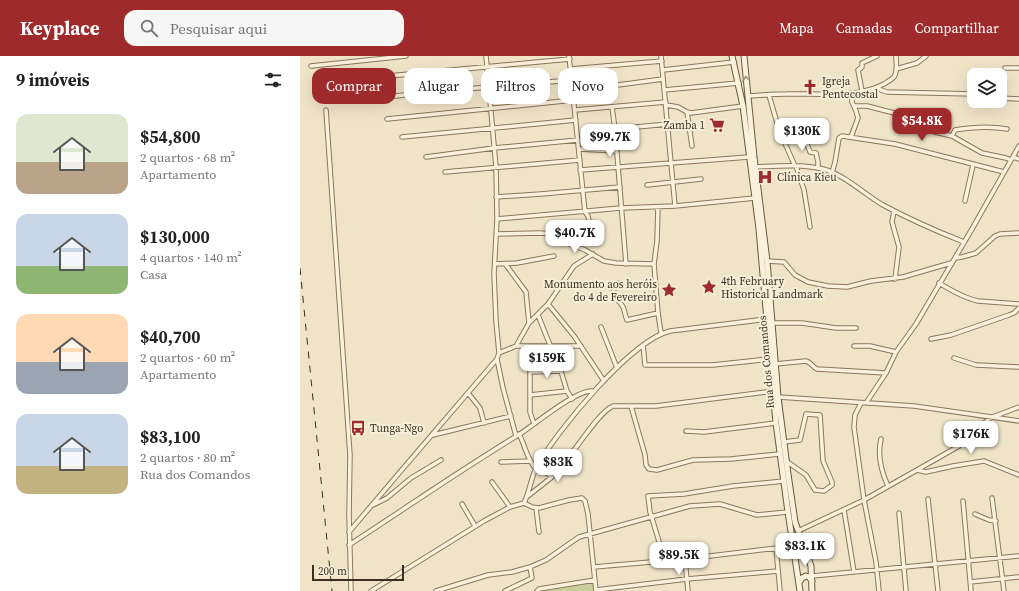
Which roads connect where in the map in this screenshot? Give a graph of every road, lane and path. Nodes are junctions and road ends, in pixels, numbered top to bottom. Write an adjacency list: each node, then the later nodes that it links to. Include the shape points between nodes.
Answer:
1 (406, 56): 11 (street)
2 (486, 56): 12 (street)
3 (732, 56): 10 (main road, Rua dos Comandos)
4 (744, 56): 31 (main road, Rua dos Comandos, one-way to 4)
5 (877, 56): 26 (street, via 862,63 858,70)
6 (896, 56): 17 (street)
7 (926, 56): 17 (street)
8 (570, 58): 12 (street); 13 (street)
9 (662, 58): 14 (street); 18 (street)
10 (734, 62): 18 (street); 21 (main road, Rua dos Comandos)
11 (311, 66)
12 (487, 67): 19 (street)
13 (571, 68)
14 (579, 68)
15 (1007, 68): 16 (street)
16 (1019, 68)
17 (896, 69): 23 (street, via 892,79)
18 (662, 70): 20 (street)
19 (396, 75)
20 (663, 80): 22 (street); 25 (street)
21 (739, 83): 25 (street); 38 (main road, Rua dos Comandos)
22 (618, 85)
23 (878, 87): 26 (street); 28 (street, via 887,92)
24 (481, 88): 30 (street)
25 (664, 90): 37 (street)
26 (862, 91): 27 (street)
27 (851, 93): 29 (street); 39 (street)
28 (967, 94)
29 (769, 95): 31 (street); 69 (street, via 779,130)
30 (396, 96)
31 (748, 96): 71 (main road, Rua dos Comandos)
32 (1007, 98): 33 (street)
33 (1019, 98)
34 (558, 102): 41 (street)
35 (490, 104): 41 (street)
36 (574, 104): 43 (street)
37 (666, 104): 40 (street); 44 (street); 47 (street)
38 (743, 106): 44 (street); 62 (main road, Rua dos Comandos)
39 (854, 106): 52 (street, via 867,106 906,116 935,132); 54 (street, via 858,118)
40 (612, 107): 43 (street); 49 (street)
41 (490, 108): 45 (street); 48 (street)
42 (326, 110): 187 (street, via 350,455)
43 (575, 110): 46 (street)
44 (687, 112): 56 (street)
45 (387, 119)
46 (576, 120): 48 (street); 55 (street)
47 (668, 124): 49 (street); 66 (street)
48 (492, 128): 53 (street); 58 (street)
49 (615, 129): 60 (street)
50 (1007, 129): 52 (street, via 985,127 955,130)
51 (802, 132): 72 (street, via 810,152 816,153)
52 (952, 136): 63 (street, via 982,153)
53 (402, 137)
54 (851, 137): 67 (street, via 895,144); 76 (street, via 838,138)
55 (578, 140): 58 (street); 59 (street)
56 (692, 146)
57 (1019, 146): 63 (street)
58 (494, 148): 61 (street); 70 (street)
59 (579, 149): 60 (street); 65 (street)
60 (617, 151): 68 (street)
61 (426, 157)
62 (749, 157): 66 (street); 83 (main road, Rua dos Comandos)
63 (1012, 158): 64 (street); 75 (street)
64 (1019, 159)
65 (580, 160): 70 (street); 73 (street)
66 (672, 162): 68 (street); 78 (street)
67 (973, 165): 75 (street); 84 (street)
68 (618, 166): 73 (street); 80 (street)
69 (795, 166): 71 (street); 72 (street); 91 (street, via 804,190)
70 (496, 167): 74 (street); 82 (street)
71 (756, 167): 99 (main road, Rua dos Comandos)
72 (818, 168): 76 (street)
73 (580, 170): 81 (street)
74 (445, 172)
75 (1004, 172): 95 (street)
76 (832, 173): 88 (street)
77 (701, 179): 78 (street)
78 (673, 182): 79 (street); 86 (street)
79 (647, 185)
80 (620, 187): 81 (street); 87 (street)
81 (583, 191): 82 (street); 89 (street)
82 (496, 197): 90 (street)
83 (755, 198): 86 (street); 113 (main road, Rua dos Comandos)
84 (965, 201)
85 (658, 206): 86 (street); 87 (street); 104 (street)
86 (675, 206)
87 (621, 208): 89 (street); 103 (street)
88 (894, 210): 95 (street); 105 (street, via 892,222 899,247)
89 (585, 212): 90 (street); 92 (street)
90 (497, 219): 94 (street)
91 (810, 227)
92 (591, 233)
93 (1019, 233): 98 (street, via 1000,234 976,253)
94 (496, 234): 96 (street, via 552,234); 101 (street)
95 (964, 242): 98 (street)
96 (593, 254): 103 (street, via 604,261); 108 (street, via 574,266)
97 (554, 256): 102 (street)
98 (955, 258): 100 (street)
99 (767, 261): 105 (street, via 784,262 800,278 828,286 847,287); 115 (main road, Rua dos Comandos)
100 (951, 263): 105 (street); 107 (street)
101 (495, 264): 102 (street); 126 (street)
102 (506, 264): 114 (street, via 526,292)
103 (626, 264): 104 (street)
104 (654, 264): 111 (street)
105 (895, 279)
106 (618, 283): 111 (street, via 613,294 623,307 627,320)
107 (939, 283): 109 (street, via 978,301); 125 (street, via 916,324)
108 (548, 304): 112 (street); 123 (street)
109 (1019, 304)
110 (1019, 308): 119 (street, via 1009,315 951,335)
111 (658, 313): 118 (street)
112 (538, 315): 114 (street); 122 (street)
113 (767, 319): 118 (street); 129 (main road, Rua dos Comandos)
114 (529, 323): 121 (street)
115 (772, 323): 117 (street); 130 (main road, Rua dos Comandos)
116 (601, 327): 132 (street)
117 (856, 328)
118 (661, 333): 120 (street)
119 (931, 339)
120 (643, 345): 129 (street, via 646,365 713,365); 132 (street)
121 (516, 346): 122 (street); 126 (street)
122 (552, 346): 123 (street); 133 (street)
123 (581, 346): 135 (street)
124 (854, 346): 125 (street, via 870,346)
125 (896, 352): 134 (street)
126 (499, 353): 128 (street)
127 (954, 358): 131 (street, via 976,365)
128 (497, 359): 139 (street); 146 (street)
129 (770, 359): 138 (main road, Rua dos Comandos)
130 (775, 364): 134 (street, via 807,361 817,369); 141 (main road, Rua dos Comandos)
131 (1019, 367)
132 (617, 368): 135 (street)
133 (560, 371): 136 (street); 140 (street, via 531,371)
134 (886, 373): 143 (street)
135 (604, 381): 137 (street)
136 (567, 391): 140 (street); 142 (street)
137 (592, 391): 142 (street); 163 (street)
138 (773, 391): 144 (street, via 656,406); 150 (main road, Rua dos Comandos)
139 (468, 393): 149 (street, via 478,405); 154 (street)
140 (530, 395): 151 (street, via 530,414)
141 (778, 397): 143 (street); 156 (main road, Rua dos Comandos)
142 (572, 399): 151 (street)
143 (864, 403): 147 (street, via 914,406); 172 (street, via 854,420)
144 (631, 406): 157 (street, via 618,405 609,408); 158 (street, via 646,465 651,470 693,460 731,460)
145 (1019, 407): 147 (street)
146 (511, 416): 149 (street); 153 (street)
147 (990, 418): 148 (street); 164 (street, via 969,430 958,446)
148 (1019, 421)
149 (484, 423): 154 (street)
150 (776, 423): 152 (street, via 704,432); 158 (main road, Rua dos Comandos)
151 (534, 424): 153 (street)
152 (686, 431)
153 (518, 435): 160 (street, via 524,443); 190 (street)
154 (432, 436): 176 (street)
155 (881, 439): 168 (street, via 880,466)
156 (784, 442): 161 (main road, Rua dos Comandos); 161 (street, via 800,440 806,414 820,415 822,461 832,485 824,491 817,491 806,475)
157 (574, 450)
158 (780, 454): 166 (main road, Rua dos Comandos)
159 (441, 460): 176 (street, via 411,478 387,498)
160 (530, 461): 162 (street); 163 (street)
161 (786, 461): 186 (main road, Rua dos Comandos, via 792,509)
162 (501, 462)
163 (537, 467): 169 (street); 169 (street, via 552,478)
164 (917, 470): 165 (street, via 926,472 984,461); 168 (street)
165 (1019, 475)
166 (784, 481): 180 (main road, Rua dos Comandos); 183 (street, via 684,494 650,495 648,498)
167 (492, 482): 177 (street)
168 (888, 486): 172 (street)
169 (527, 497): 174 (street)
170 (992, 498): 184 (street)
171 (928, 499): 198 (street)
172 (864, 500): 179 (street); 202 (street)
173 (963, 501): 197 (street)
174 (524, 503): 177 (street); 178 (street)
175 (462, 504): 185 (street)
176 (372, 505): 187 (street)
177 (510, 507): 185 (street)
178 (536, 508): 188 (street); 189 (street, via 583,498 587,507)
179 (844, 510): 186 (street); 204 (street)
180 (788, 512): 183 (street, via 757,515 717,504 690,506); 191 (main road, Rua dos Comandos)
181 (899, 513): 201 (street)
182 (975, 514): 184 (street)
183 (651, 517): 189 (street); 196 (street)
184 (996, 521): 194 (street)
185 (475, 526): 214 (street)
186 (798, 531): 207 (main road, Rua dos Comandos, via 808,557)
187 (349, 532): 190 (street)
188 (539, 532)
189 (590, 534): 199 (street, via 579,537 546,560); 200 (street)
190 (349, 546): 213 (street)
191 (794, 546): 192 (street); 211 (main road, Rua dos Comandos)
192 (776, 548): 195 (street); 203 (street)
193 (1019, 556): 194 (street)
194 (1001, 558): 197 (street); 208 (street)
195 (685, 559): 196 (street); 206 (street)
196 (664, 560): 200 (street)
197 (968, 561): 198 (street); 210 (street)
198 (935, 563): 201 (street); 226 (street)
199 (530, 567): 212 (street, via 488,575); 216 (street, via 532,578)
200 (594, 567): 209 (street)
201 (903, 567): 202 (street); 225 (street)
202 (877, 570): 204 (street); 224 (street)
203 (778, 572): 206 (street); 221 (street)
204 (854, 572): 207 (street)
205 (1019, 577): 208 (street)
206 (687, 579): 218 (street); 219 (street)
207 (812, 579): 211 (main road, via 806,576); 223 (main road, Rua dos Comandos)
208 (1002, 579): 210 (street); 228 (street)
209 (595, 580): 217 (street); 218 (street)
210 (970, 582): 227 (street)
211 (799, 583): 222 (main road, Rua dos Comandos)
212 (442, 590): 215 (street)
213 (351, 591)
214 (371, 591)
215 (436, 591)
216 (505, 591)
217 (537, 591)
218 (596, 591)
219 (688, 591)
220 (774, 591): 221 (street)
221 (780, 591)
222 (800, 591)
223 (812, 591)
224 (879, 591)
225 (906, 591)
226 (938, 591)
227 (971, 591)
228 (1004, 591)

